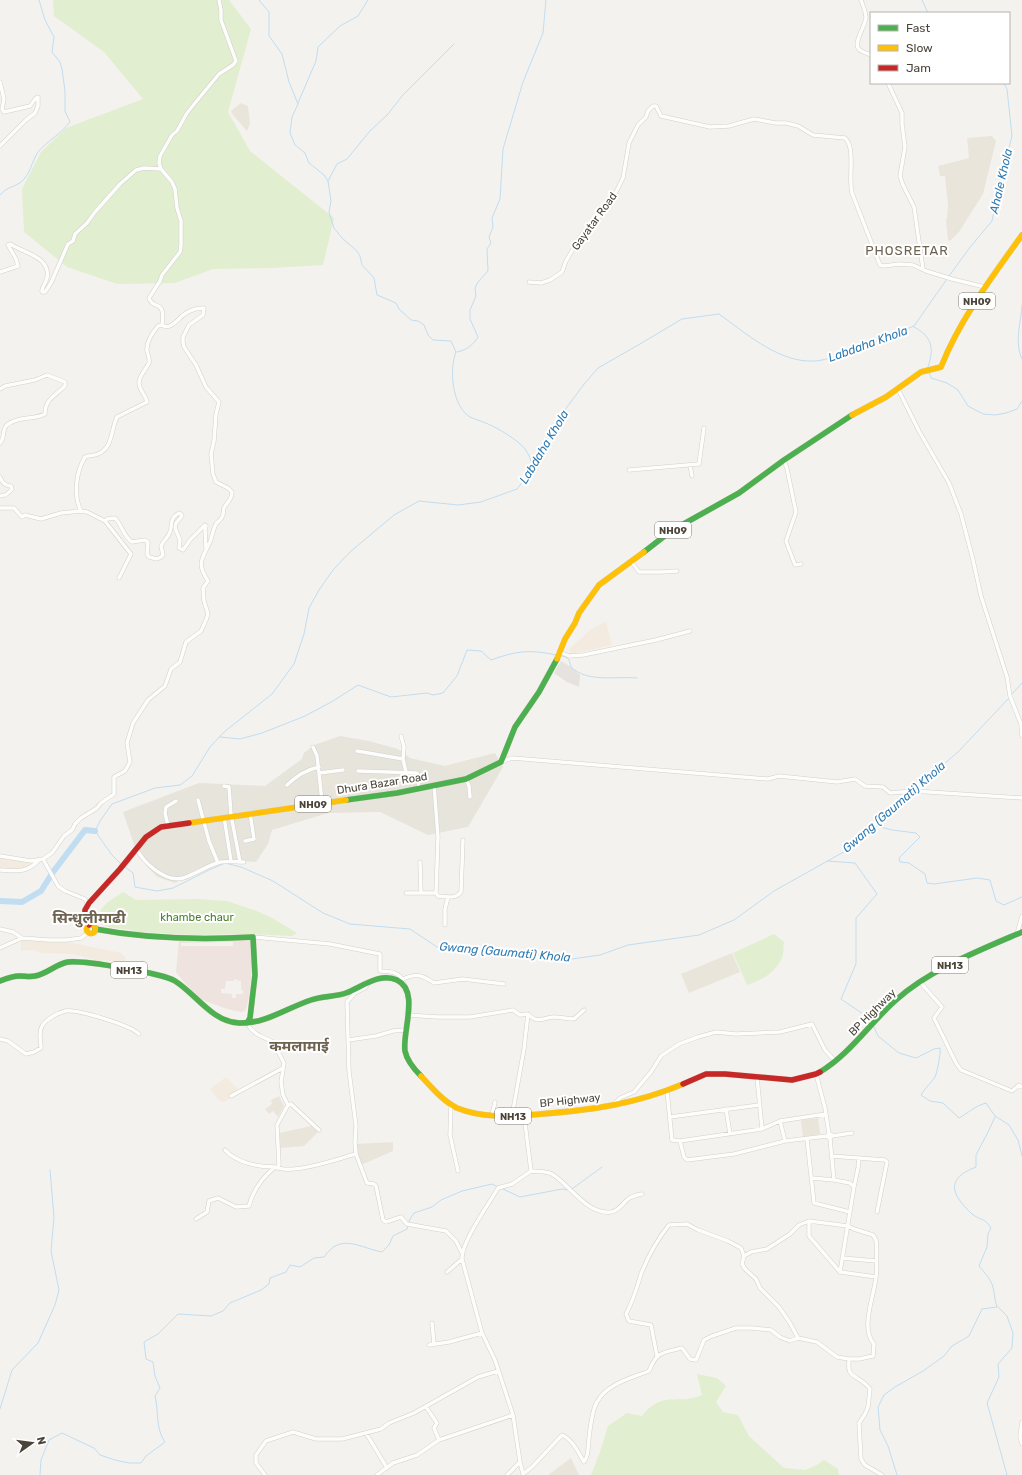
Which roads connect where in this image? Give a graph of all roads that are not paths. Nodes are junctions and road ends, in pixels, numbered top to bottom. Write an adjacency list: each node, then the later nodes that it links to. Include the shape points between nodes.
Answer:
1 (219, 0): 7 (street, via 221,20 236,61 219,74 187,113 160,156)
2 (861, 0): 3 (street, via 866,17 857,44 860,51)
3 (870, 55)
4 (0, 82): 6 (street, via 4,112 30,106 38,97 38,101 35,113)
5 (888, 84): 9 (street, via 902,113 905,147 900,176 914,207)
6 (0, 146)
7 (161, 169): 10 (street, via 136,170 120,184 75,234 74,241 68,244 45,292 42,290 47,278 46,265 10,244 8,245 18,266); 13 (street, via 174,186 181,226 180,252 162,275 149,298 162,309)
8 (1022, 236): 12 (main road, NH09)
9 (923, 269): 11 (street, Gayatar Road, via 913,265 880,265 851,186 851,150 845,138 813,134 798,126 754,119 729,126 710,127 661,116 656,106 653,106 638,125 629,143 623,178 615,194 600,216 582,234 562,272 541,283); 12 (street)
10 (0, 272)
11 (529, 282)
12 (985, 286): 15 (main road, NH09, via 949,347 941,367 921,372)
13 (162, 325): 25 (street, via 158,326 149,340 149,360 139,382 146,402 117,417 111,440 104,450 83,459 78,475 76,497); 27 (street, via 168,326 185,313 204,308 203,315 190,325 183,342 206,387 219,402 211,454 213,474 216,482 232,492)
14 (0, 389): 17 (street, via 35,380 47,374 65,382 65,386 48,401 45,414 7,425)
15 (898, 389): 18 (main road, NH09, via 844,419); 35 (street, via 949,483 961,514 981,596 1007,677 1010,696 1021,724)
16 (704, 428): 19 (street, via 699,464)
17 (0, 443)
18 (784, 460): 28 (main road, NH09, via 739,493 671,531); 29 (street, via 796,512 786,541 795,564)
19 (690, 465): 20 (street); 21 (street)
20 (630, 470)
21 (692, 476)
22 (0, 478): 23 (street, via 12,489 8,494)
23 (0, 496)
24 (0, 508): 25 (street, via 14,508 22,517 25,515 41,519)
25 (81, 511): 26 (street, via 88,512)
26 (105, 522): 27 (street, via 107,519 115,518 132,542 146,540 147,554 157,559 163,554 161,546 170,532 174,516 179,513 182,516 176,522 175,528 180,548 182,550 205,525); 31 (street, via 131,554)
27 (206, 549): 67 (street, via 201,565 208,582 203,588 208,614 201,631 186,642 180,662 171,669 164,686 148,700 133,723 127,743 130,762 124,771 114,777 114,794 81,818)
28 (630, 561): 30 (street, via 639,572); 33 (main road, NH09, via 599,585 589,597)
29 (801, 564)
30 (677, 571)
31 (119, 578)
32 (690, 631): 33 (street, via 583,655 570,656)
33 (560, 652): 39 (main road, NH09, via 539,692 515,727)
34 (401, 736): 38 (street, via 404,747)
35 (1022, 736)
36 (313, 747): 40 (street)
37 (357, 751): 38 (street)
38 (403, 759): 43 (street)
39 (501, 762): 45 (main road, Dhura Bazar Road / NH09); 51 (street, via 512,758 768,779 779,776 837,782 855,779 865,786 883,787 890,793 913,791)
40 (318, 767): 44 (street); 46 (street, via 308,769)
41 (343, 770): 44 (street)
42 (358, 771): 43 (street)
43 (406, 772): 49 (street, via 416,773)
44 (319, 774): 54 (street)
45 (466, 779): 47 (main road, Dhura Bazar Road / NH09); 50 (street)
46 (287, 785)
47 (434, 785): 49 (main road, Dhura Bazar Road / NH09); 73 (street, via 438,837)
48 (224, 786): 56 (street, via 229,787)
49 (420, 788): 54 (main road, Dhura Bazar Road / NH09)
50 (470, 797)
51 (1022, 798)
52 (198, 800): 58 (street)
53 (176, 802): 59 (street, via 166,806)
54 (322, 802): 55 (main road, Dhura Bazar Road / NH09)
55 (250, 812): 56 (main road, Dhura Bazar Road / NH09); 61 (street, via 254,840)
56 (231, 816): 57 (main road, Dhura Bazar Road / NH09); 63 (street)
57 (224, 817): 58 (main road, Dhura Bazar Road / NH09); 64 (street)
58 (203, 820): 59 (main road, Dhura Bazar Road / NH09); 70 (street)
59 (168, 826): 62 (main road, Dhura Bazar Road / NH09, via 161,827 146,837)
60 (463, 840): 75 (street, via 461,892 456,897)
61 (245, 841)
62 (136, 848): 70 (street, via 148,864 163,875 174,879 182,879); 76 (main road, Dhura Bazar Road / NH09)
63 (237, 848): 64 (street); 68 (street, via 242,862)
64 (229, 849): 68 (street)
65 (0, 856): 66 (street)
66 (38, 860): 67 (street); 71 (street, via 24,871)
67 (45, 860): 76 (street, via 58,886 85,899)
68 (231, 861): 70 (street)
69 (420, 862): 72 (street)
70 (218, 863)
71 (0, 870)
72 (421, 893): 73 (street); 74 (street)
73 (436, 893): 75 (street, via 438,896)
74 (406, 894)
75 (448, 897): 79 (street)
76 (88, 905): 78 (main road, via 85,915)
77 (1022, 916): 83 (street)
78 (89, 925): 81 (main road); 82 (main road, via 86,929)
79 (445, 925)
80 (0, 929): 85 (street, via 13,932)
81 (95, 929): 82 (main road, via 93,933); 84 (main road, via 122,935 179,939)
82 (88, 933): 85 (street, via 81,938 68,940)
83 (1020, 933): 89 (main road, BP Highway / NH13, via 984,948)
84 (253, 937): 88 (street, via 330,944 380,954 380,971 396,974); 95 (main road, via 255,975 250,1018)
85 (22, 938): 86 (street)
86 (0, 948)
87 (0, 981): 95 (main road, NH13, via 15,976 39,976 58,965 73,961 147,972 171,979 224,1020)
88 (403, 982): 90 (street, via 410,976 424,976 434,983 463,979); 91 (main road, NH13, via 387,977); 94 (main road, BP Highway / NH13, via 409,994)
89 (920, 982): 100 (main road, BP Highway / NH13, via 885,1010); 104 (street, via 942,1007 934,1018 935,1023 944,1035 961,1070 1012,1091 1019,1085)
90 (504, 984)
91 (367, 985): 95 (main road, NH13, via 345,993 312,999 264,1020); 99 (street, via 347,1002)
92 (584, 1010): 93 (street, via 574,1019 556,1017 540,1020)
93 (528, 1014): 94 (street, via 520,1015 513,1010 470,1017 438,1018); 116 (street)
94 (407, 1015): 96 (main road, BP Highway / NH13)
95 (247, 1023): 101 (street, via 251,1031 274,1042 284,1063)
96 (405, 1030): 99 (street); 108 (main road, BP Highway / NH13, via 404,1044 409,1061)
97 (139, 1034): 98 (street, via 127,1026 81,1012 66,1011 42,1026 41,1048 34,1052 26,1054 8,1041)
98 (0, 1039)
99 (348, 1040): 128 (street)
100 (835, 1061): 102 (main road, BP Highway / NH13); 111 (street, via 825,1050 812,1024 780,1032 716,1032 679,1044 661,1056 652,1072 634,1092 620,1098)
101 (283, 1068): 106 (street); 109 (street, via 281,1082)
102 (816, 1074): 103 (main road, BP Highway / NH13, via 792,1080); 113 (street)
103 (757, 1077): 105 (main road, BP Highway / NH13, via 706,1074); 110 (street)
104 (1022, 1087)
105 (667, 1091): 111 (main road, BP Highway / NH13); 117 (street)
106 (231, 1096)
107 (495, 1102): 114 (street)
108 (451, 1104): 114 (main road, BP Highway / NH13, via 470,1112); 132 (street, via 450,1135)
109 (288, 1105): 120 (street, via 296,1108); 131 (street, via 277,1125 279,1165)
110 (759, 1105): 112 (street); 119 (street)
111 (612, 1106): 115 (main road, BP Highway / NH13)
112 (726, 1109): 117 (street); 122 (street)
113 (826, 1114): 118 (street); 123 (street)
114 (492, 1115): 116 (main road, BP Highway / NH13)
115 (524, 1115): 116 (main road, BP Highway / NH13); 133 (street)
116 (512, 1116)
117 (670, 1117): 125 (street, via 672,1140)
118 (780, 1121): 119 (street); 126 (street)
119 (762, 1129): 122 (street)
120 (319, 1130)
121 (852, 1133): 123 (street)
122 (730, 1134): 125 (street)
123 (829, 1136): 124 (street); 129 (street)
124 (807, 1139): 126 (street); 134 (street)
125 (680, 1141): 126 (street, via 687,1160 734,1154)
126 (785, 1141)
127 (225, 1150): 131 (street, via 247,1162)
128 (356, 1154): 131 (street, via 312,1166 281,1170); 143 (street, via 367,1183 376,1186 383,1220 386,1222 401,1217 407,1224 446,1231)
129 (832, 1156): 130 (street); 135 (street)
130 (859, 1158): 136 (street); 139 (street, via 887,1162)
131 (276, 1168): 140 (street, via 264,1176 248,1206 236,1207 218,1198 209,1202 207,1212)
132 (458, 1171)
133 (531, 1171): 137 (street, via 551,1173 589,1207 603,1211 611,1212 628,1199); 143 (street, via 512,1184 498,1188 472,1230)
134 (812, 1178): 135 (street); 138 (street, via 814,1203)
135 (834, 1180): 136 (street, via 850,1183)
136 (854, 1187): 138 (street)
137 (642, 1194)
138 (850, 1212): 142 (street)
139 (877, 1212)
140 (196, 1219)
141 (809, 1221): 142 (street); 144 (street, via 799,1225 790,1234 767,1248); 149 (street, via 809,1236)
142 (848, 1226): 145 (street); 147 (street, via 873,1235 877,1244)
143 (462, 1252): 146 (street)
144 (744, 1256): 153 (street, via 742,1264 745,1269 779,1307); 156 (street, via 741,1248 688,1224 668,1225 655,1243 626,1314 629,1321 651,1324)
145 (842, 1258): 147 (street); 149 (street)
146 (462, 1259): 148 (street); 152 (street)
147 (876, 1261): 150 (street)
148 (447, 1272)
149 (840, 1272): 150 (street)
150 (876, 1277): 157 (street, via 868,1328 874,1344 873,1356)
151 (432, 1323): 154 (street)
152 (482, 1333): 154 (street); 158 (street)
153 (798, 1338): 156 (street, via 790,1341 771,1330 736,1328 704,1340 696,1360 690,1359 682,1348); 157 (street, via 817,1342 838,1357)
154 (434, 1344): 155 (street)
155 (429, 1345)
156 (657, 1356): 165 (street, via 649,1371 615,1385 604,1392 596,1402 587,1458 584,1462 572,1442 562,1435 523,1474)
157 (850, 1359): 170 (street, via 850,1372 870,1389 868,1407 859,1422 861,1459 864,1465)
158 (498, 1371): 159 (street, via 478,1377); 160 (street)
159 (426, 1407): 162 (street, via 389,1422 381,1429); 163 (street, via 437,1423 434,1428)
160 (513, 1415): 163 (street); 165 (street)
161 (1022, 1422): 164 (street)
162 (366, 1433): 166 (street); 167 (street, via 342,1439 316,1438 294,1432 266,1441 256,1455 256,1463)
163 (439, 1440): 166 (street, via 417,1456 393,1463)
164 (1022, 1444)
165 (520, 1462): 169 (street)
166 (387, 1468): 168 (street)
167 (266, 1475)
168 (378, 1475)
169 (507, 1475)
170 (882, 1475)

